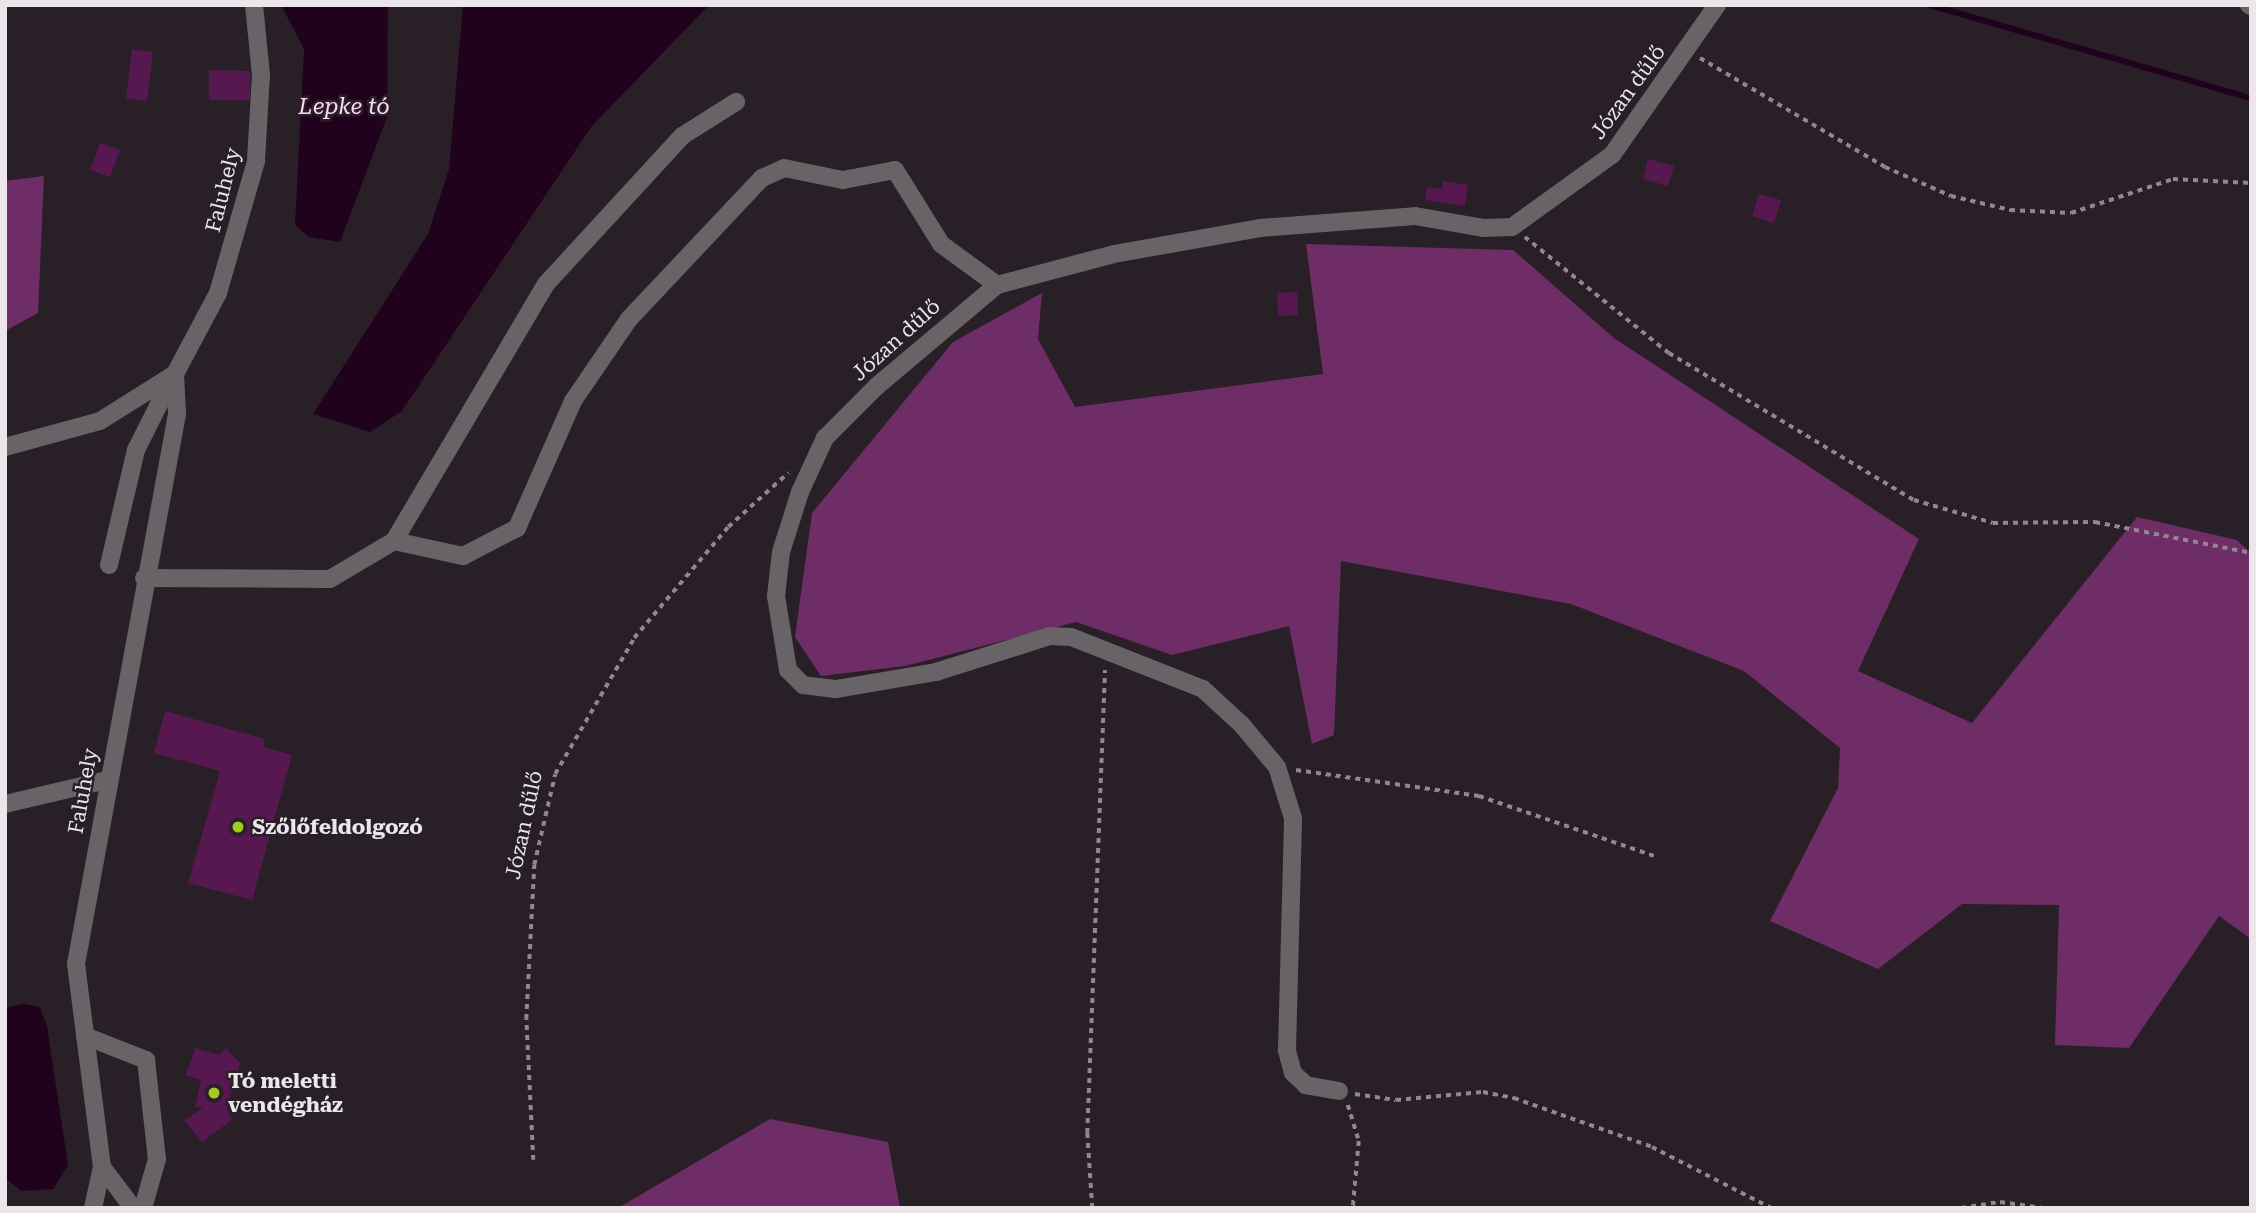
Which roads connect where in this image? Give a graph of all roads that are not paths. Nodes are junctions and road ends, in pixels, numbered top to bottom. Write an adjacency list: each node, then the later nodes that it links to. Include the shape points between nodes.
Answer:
1 (254, 5): 5 (street, Faluhely, via 261,75 256,161 218,293)
2 (1717, 5): 4 (street, Józan dűlő, via 1612,155 1512,227 1483,229 1415,216 1260,228 1114,254)
3 (736, 102): 7 (street, via 682,136 546,284)
4 (997, 285): 7 (street, via 942,244 895,170 843,180 784,168 762,178 629,319 573,401 517,528 463,556); 13 (street, Józan dűlő, via 877,386 825,438 781,552 776,596 788,670 803,685 835,689 936,672 1049,636 1105,647 1203,689 1277,767 1293,818 1287,1050 1293,1073 1306,1085)
5 (174, 374): 6 (street, Faluhely, via 100,421); 8 (street, via 136,450); 9 (street, Faluhely, via 177,414)
6 (5, 447)
7 (394, 541): 9 (street, via 330,579)
8 (108, 565)
9 (144, 578): 10 (street, Faluhely)
10 (107, 780): 11 (street); 12 (street, Faluhely, via 76,964)
11 (5, 804)
12 (85, 1036): 14 (street, Faluhely); 17 (street, via 146,1060 157,1159)
13 (1339, 1091)
14 (102, 1167): 15 (street); 16 (street, Faluhely)
15 (93, 1208)
16 (133, 1208)
17 (143, 1208)

